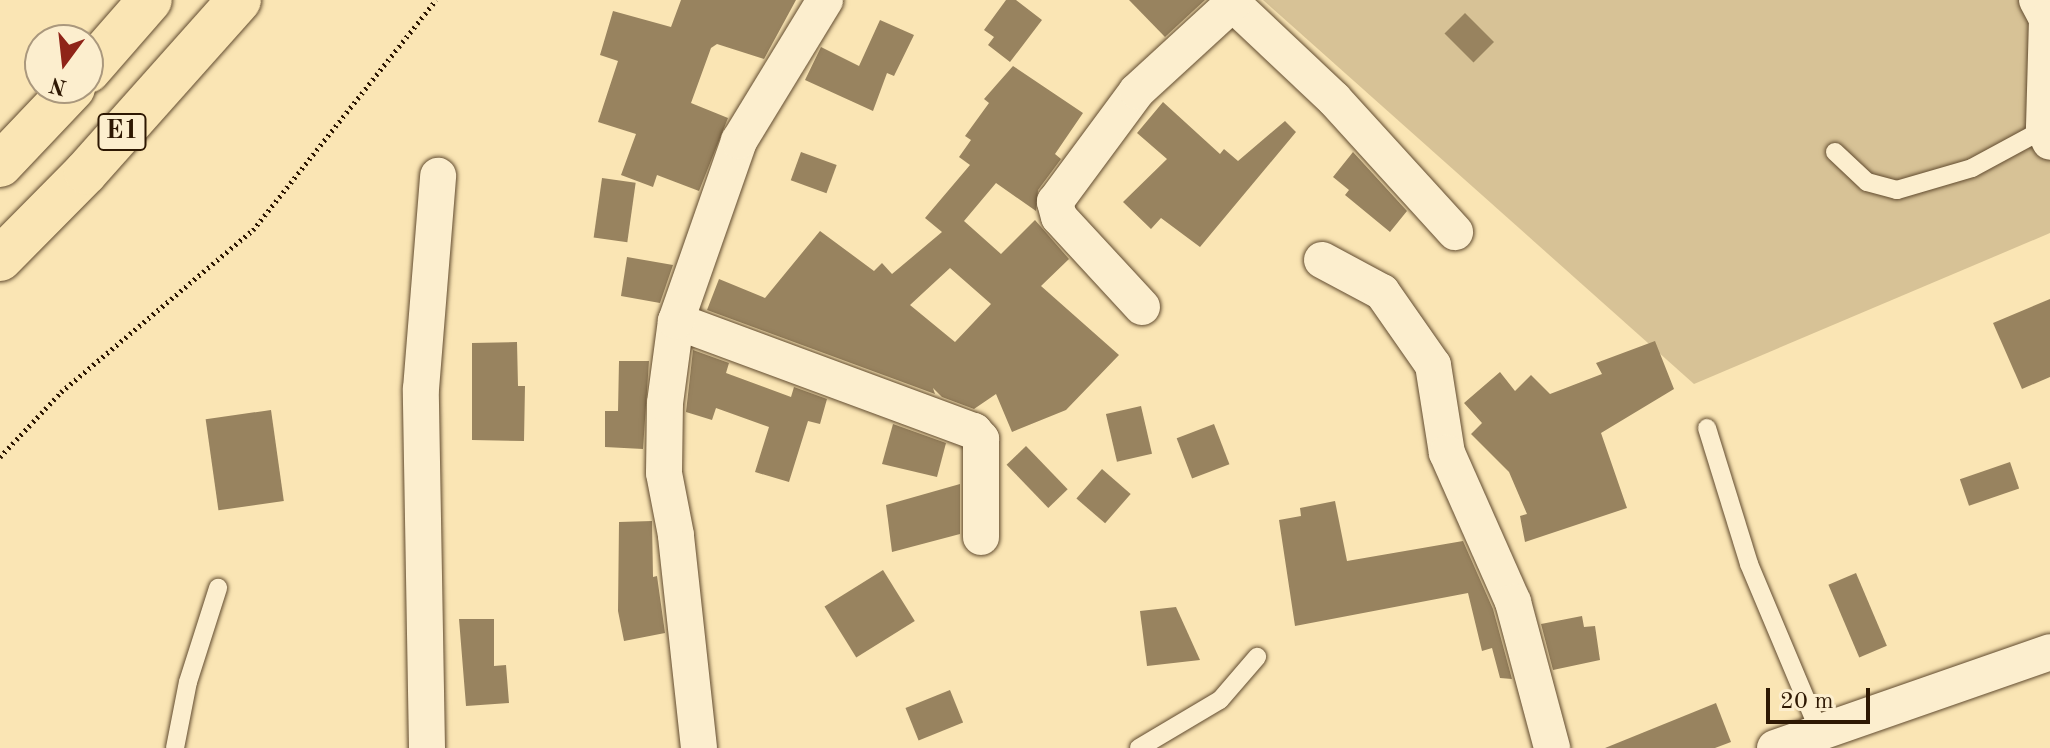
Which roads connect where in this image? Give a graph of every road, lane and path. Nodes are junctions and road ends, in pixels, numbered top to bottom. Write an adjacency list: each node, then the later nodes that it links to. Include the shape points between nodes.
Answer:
1 (150, 0): 7 (highway, E1)
2 (239, 0): 14 (highway, E1, via 86,172)
3 (436, 0): 19 (path, via 253,230 61,392)
4 (825, 0): 17 (street, via 739,141)
5 (1231, 2): 13 (street, via 1334,99); 16 (street, via 1137,91 1055,202 1059,217)
6 (2045, 12): 9 (street)
7 (104, 53)
8 (58, 104): 11 (highway, E1)
9 (2047, 136): 10 (lane, via 1972,168 1897,190 1867,182)
10 (1835, 152)
11 (0, 165)
12 (438, 176): 26 (street, via 421,389)
13 (1455, 232)
14 (0, 259)
15 (1322, 260): 29 (street, via 1382,292 1433,365 1447,453 1513,602)
16 (1142, 307)
17 (676, 321): 20 (street, via 974,431 981,439); 27 (street, via 665,403 664,473 676,535)
18 (1707, 428): 24 (lane, via 1749,564)
19 (0, 457)
20 (981, 537)
21 (218, 588): 25 (lane, via 188,682)
22 (2050, 652): 24 (street)
23 (1257, 657): 28 (lane, via 1220,700)
24 (1820, 733): 30 (street)
25 (175, 748)
26 (427, 748)
27 (699, 748)
28 (1139, 748)
29 (1552, 748)
30 (1775, 748)

